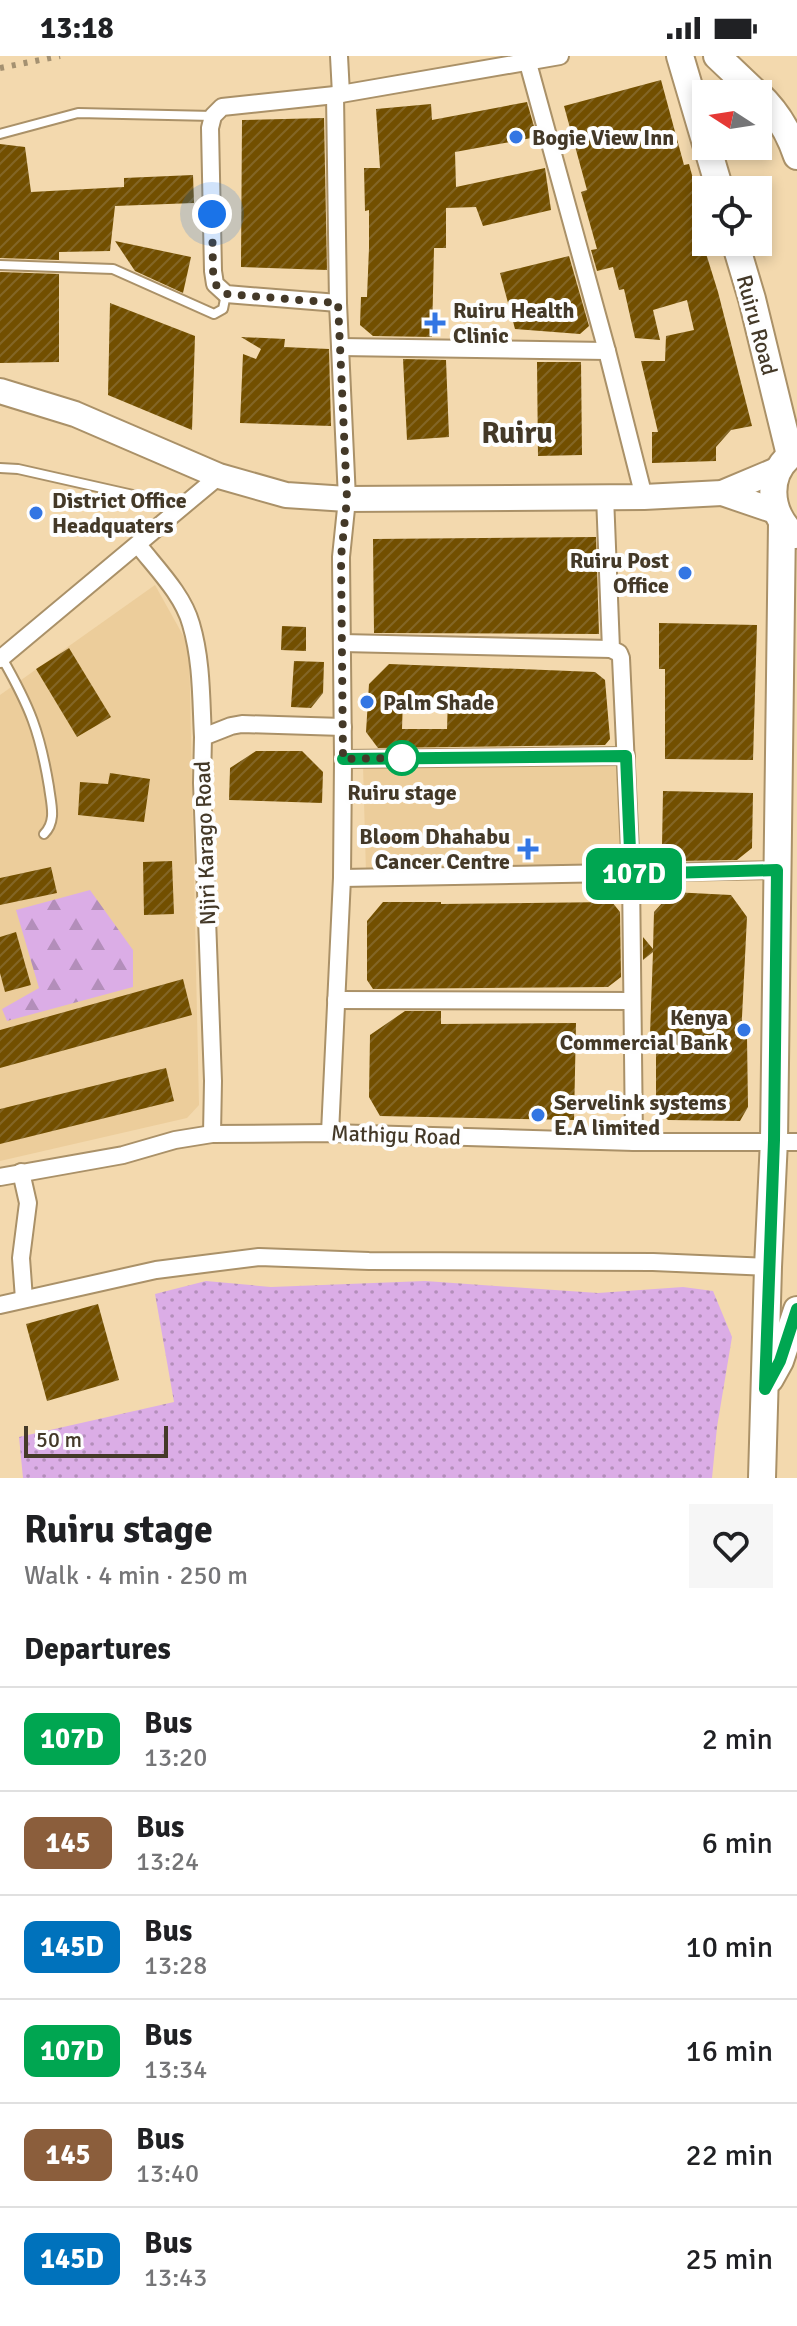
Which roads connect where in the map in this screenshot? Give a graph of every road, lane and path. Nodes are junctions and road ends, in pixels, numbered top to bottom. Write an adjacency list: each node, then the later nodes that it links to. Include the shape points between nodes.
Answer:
1 (339, 56): 7 (street)
2 (560, 56): 5 (street)
3 (680, 56): 8 (main road)
4 (717, 56): 6 (main road)
5 (528, 63): 7 (street); 18 (street)
6 (742, 80)
7 (338, 94): 10 (street, via 222,107); 16 (street)
8 (692, 94)
9 (772, 111): 12 (main road)
10 (213, 116): 11 (lane, via 78,113); 15 (street, via 213,271 215,284)
11 (0, 134)
12 (797, 156)
13 (738, 256): 20 (main road, Ruiru Road)
14 (0, 265): 15 (lane, via 113,269 214,314 223,309)
15 (226, 294): 16 (street)
16 (338, 303): 17 (street)
17 (340, 347): 18 (street); 26 (street)
18 (607, 351): 25 (street)
19 (0, 391): 22 (main road, via 75,414)
20 (789, 458): 23 (main road); 28 (main road, via 772,490)
21 (0, 468): 27 (lane)
22 (219, 476): 26 (main road, via 286,495); 27 (street)
23 (722, 493): 25 (main road); 28 (main road)
24 (605, 496): 25 (main road); 26 (main road); 31 (street)
25 (644, 497)
26 (347, 499): 30 (street)
27 (183, 506): 29 (street)
28 (785, 524): 38 (main road)
29 (139, 546): 32 (street); 34 (street, via 191,622 200,668)
30 (342, 643): 31 (street); 33 (street)
31 (611, 649): 35 (street, via 621,658)
32 (1, 658): 37 (lane, via 29,706 41,742 53,815)
33 (343, 727): 34 (street, Njiri Karago Road, via 242,724); 36 (street)
34 (203, 737): 44 (street, Njiri Karago Road)
35 (626, 756): 36 (street); 39 (street)
36 (343, 759): 40 (street)
37 (44, 834)
38 (777, 870): 39 (street); 45 (main road)
39 (631, 874): 40 (street); 42 (street)
40 (342, 878): 41 (street)
41 (336, 1000): 42 (street); 43 (street)
42 (632, 1001): 46 (street)
43 (330, 1133): 44 (street, Mathigu Road); 46 (street, Mathigu Road)
44 (212, 1134): 47 (street, Mathigu Road)
45 (786, 1141): 46 (street, Mathigu Road); 49 (main road)
46 (634, 1142)
47 (21, 1172): 48 (street, Mathigu Road); 50 (street, via 28,1203 21,1258)
48 (0, 1177)
49 (768, 1267): 50 (street, via 259,1257 156,1270); 53 (main road)
50 (24, 1299): 51 (street)
51 (0, 1305)
52 (797, 1310): 53 (main road)
53 (765, 1389): 54 (main road)
54 (762, 1478)

